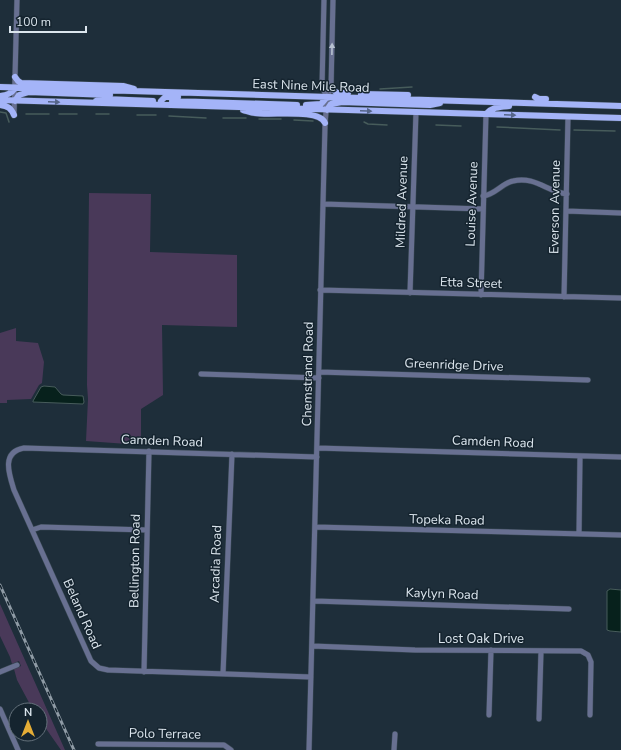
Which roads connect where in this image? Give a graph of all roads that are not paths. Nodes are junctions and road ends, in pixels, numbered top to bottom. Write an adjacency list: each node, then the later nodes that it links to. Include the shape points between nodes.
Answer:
1 (17, 0): 4 (street)
2 (324, 0): 12 (street, via 322,87)
3 (333, 0): 7 (street, Chemstrand Road, one-way to 3)
4 (15, 77): 6 (street); 8 (main road, via 21,83 122,86)
5 (0, 87): 6 (main road, East Nine Mile Road)
6 (15, 88): 8 (main road, East Nine Mile Road); 10 (main road, via 7,95); 15 (street)
7 (331, 88): 12 (street, Chemstrand Road); 20 (main road, via 337,93 500,98)
8 (146, 92): 9 (main road, East Nine Mile Road); 15 (main road, via 132,96 29,92 19,95)
9 (206, 94): 11 (main road, East Nine Mile Road); 16 (main road, via 165,97)
10 (0, 96)
11 (282, 96): 12 (main road, East Nine Mile Road); 18 (main road, via 266,100 225,99)
12 (327, 97): 17 (main road, East Nine Mile Road); 18 (main road, via 320,104 312,105); 26 (street, Chemstrand Road)
13 (535, 97): 23 (main road, via 602,101)
14 (0, 100): 15 (main road, East Nine Mile Road)
15 (15, 101): 19 (main road, East Nine Mile Road, one-way to 19); 30 (street)
16 (161, 101): 18 (main road); 19 (main road, via 104,99)
17 (448, 101): 20 (main road, East Nine Mile Road); 26 (main road, via 430,105 342,102 331,104)
18 (216, 102)
19 (89, 103): 25 (main road, East Nine Mile Road)
20 (513, 103): 21 (main road, East Nine Mile Road)
21 (524, 103): 23 (main road, East Nine Mile Road); 28 (main road, via 492,108)
22 (0, 105): 30 (main road, via 8,106)
23 (613, 105): 24 (main road, East Nine Mile Road)
24 (621, 106)
25 (236, 107): 26 (main road, East Nine Mile Road); 33 (main road, via 255,113 310,115 323,119)
26 (327, 110): 27 (main road, East Nine Mile Road, one-way to 27); 33 (street, Chemstrand Road)
27 (416, 112): 28 (main road, East Nine Mile Road); 37 (street, Mildred Avenue)
28 (486, 114): 31 (main road, East Nine Mile Road, one-way to 31); 35 (street, Louise Avenue)
29 (621, 114): 31 (main road, via 576,113)
30 (14, 115)
31 (568, 117): 32 (main road, East Nine Mile Road); 34 (street, Everson Avenue)
32 (621, 118)
33 (325, 123): 36 (street, Chemstrand Road)
34 (567, 194): 35 (street, via 561,194 533,181 520,180 504,184); 39 (street, Everson Avenue)
35 (483, 196): 38 (street, Louise Avenue)
36 (323, 204): 37 (street); 41 (street, Chemstrand Road)
37 (413, 207): 38 (street); 42 (street, Mildred Avenue)
38 (483, 209): 43 (street, Louise Avenue)
39 (566, 211): 40 (street); 44 (street, Everson Avenue)
40 (621, 213)
41 (320, 290): 42 (street, Etta Street); 46 (street, Chemstrand Road)
42 (410, 293): 43 (street, Etta Street)
43 (480, 294): 44 (street, Etta Street)
44 (564, 297): 45 (street, Etta Street)
45 (621, 298)
46 (319, 372): 48 (street, Chemstrand Road); 49 (street, Greenridge Drive)
47 (201, 374): 48 (street)
48 (319, 378): 50 (street, Chemstrand Road)
49 (588, 380)
50 (317, 448): 53 (street, Camden Road); 54 (street, Chemstrand Road)
51 (149, 451): 52 (street, Camden Road); 56 (street, Camden Road, via 24,448 16,451); 59 (street, Bellington Road)
52 (232, 454): 54 (street, Camden Road); 70 (street, Arcadia Road)
53 (580, 456): 55 (street, Camden Road); 60 (street)
54 (317, 457): 57 (street, Chemstrand Road)
55 (621, 457)
56 (10, 458): 58 (street, Beland Road, via 8,462 11,480)
57 (315, 527): 60 (street, Topeka Road); 62 (street, Chemstrand Road)
58 (32, 530): 59 (street, via 41,527); 69 (street, Beland Road, via 91,661 104,670)
59 (146, 530): 69 (street, Bellington Road)
60 (579, 534): 61 (street, Topeka Road)
61 (621, 535)
62 (314, 601): 63 (street, Kaylyn Road); 64 (street, Chemstrand Road)
63 (569, 609)
64 (312, 646): 65 (street, Lost Oak Drive); 71 (street, Chemstrand Road)
65 (491, 650): 66 (street, Lost Oak Drive); 73 (street)
66 (541, 651): 74 (street, Lost Oak Drive, via 581,651 588,655 591,662); 75 (street)
67 (17, 665): 68 (street)
68 (0, 672)
69 (144, 672): 70 (street, Beland Road)
70 (224, 674): 71 (street, Beland Road)
71 (311, 677): 81 (street, Chemstrand Road)
72 (0, 709): 79 (street)
73 (489, 715)
74 (590, 715)
75 (539, 720)
76 (395, 734): 82 (street)
77 (98, 744): 78 (street, Polo Terrace)
78 (137, 747): 80 (street, Polo Terrace, via 224,745)
79 (18, 750)
80 (231, 750)
81 (309, 750)
82 (394, 750)

